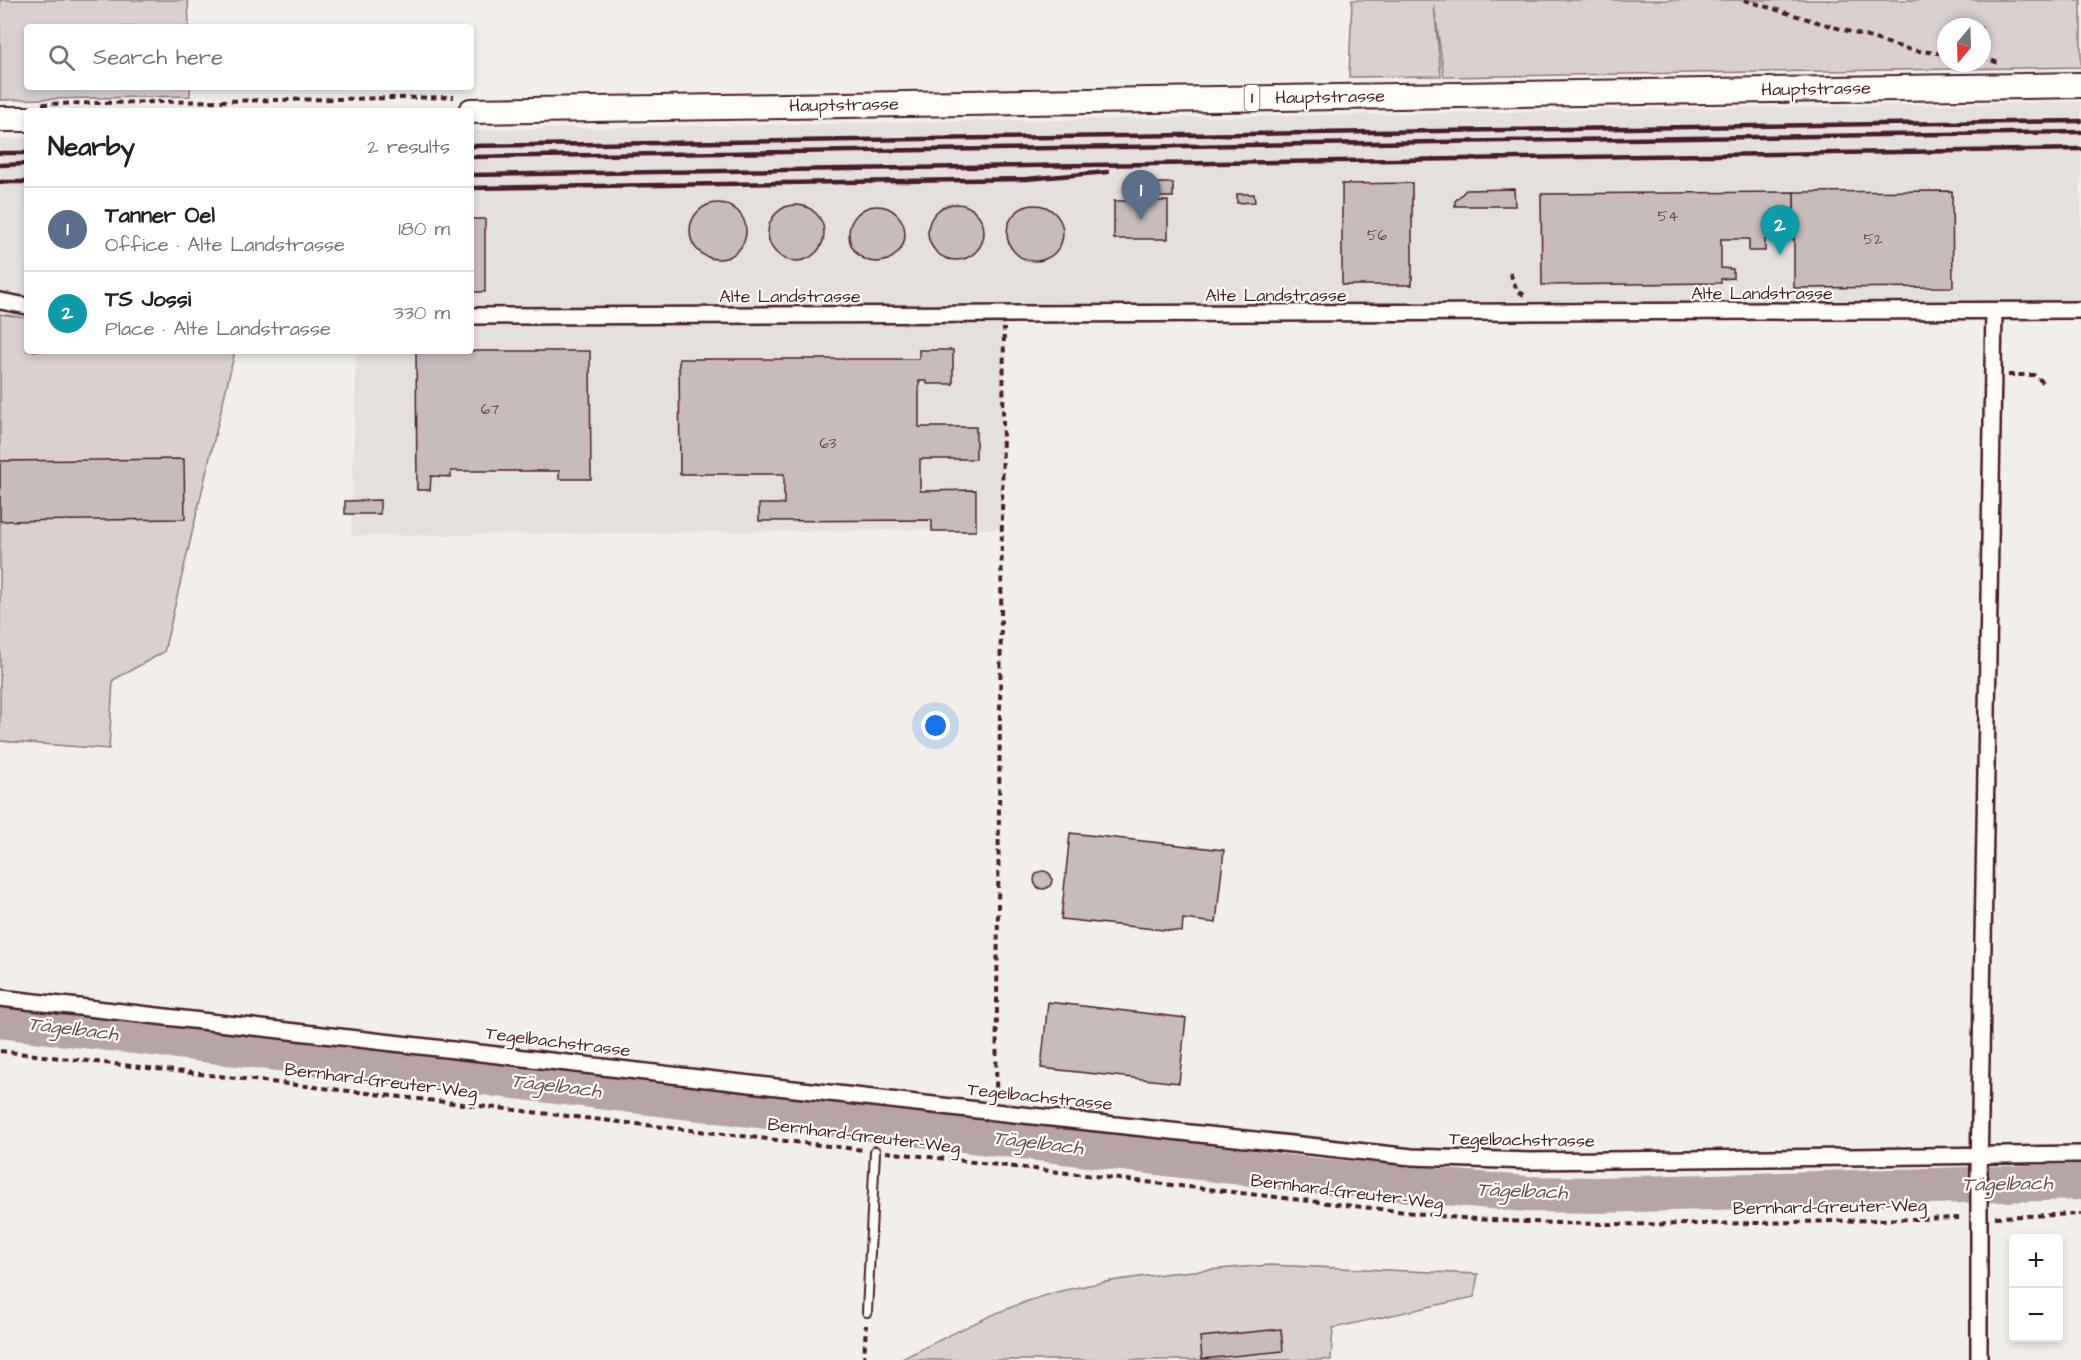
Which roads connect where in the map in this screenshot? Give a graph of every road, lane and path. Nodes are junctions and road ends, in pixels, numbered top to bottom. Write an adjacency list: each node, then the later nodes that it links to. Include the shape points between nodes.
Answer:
1 (1744, 0): 2 (path, via 1911,50)
2 (1937, 53)
3 (2081, 85): 4 (main road, Hauptstrasse / 1)
4 (474, 111)
5 (24, 118): 6 (main road)
6 (0, 119)
7 (0, 301): 8 (street)
8 (24, 305)
9 (2081, 310): 10 (street, Alte Landstrasse)
10 (1994, 311): 11 (street, Alte Landstrasse); 13 (street)
11 (1005, 315): 12 (street, Alte Landstrasse); 17 (path)
12 (474, 316)
13 (1993, 375): 14 (path, via 2034,375); 20 (street)
14 (2044, 383)
15 (0, 998): 17 (street, Tegelbachstrasse)
16 (0, 1051): 18 (path, Bernhard-Greuter-Weg)
17 (995, 1112): 20 (street, Tegelbachstrasse, via 1448,1159)
18 (875, 1151): 22 (path, Bernhard-Greuter-Weg, via 1531,1224 1631,1226); 23 (lane)
19 (2081, 1154): 20 (street, Tegelbachstrasse)
20 (1979, 1155): 22 (street)
21 (2081, 1214): 22 (path, Bernhard-Greuter-Weg)
22 (1979, 1217): 25 (street)
23 (867, 1312): 24 (path)
24 (864, 1360)
25 (1979, 1360)

